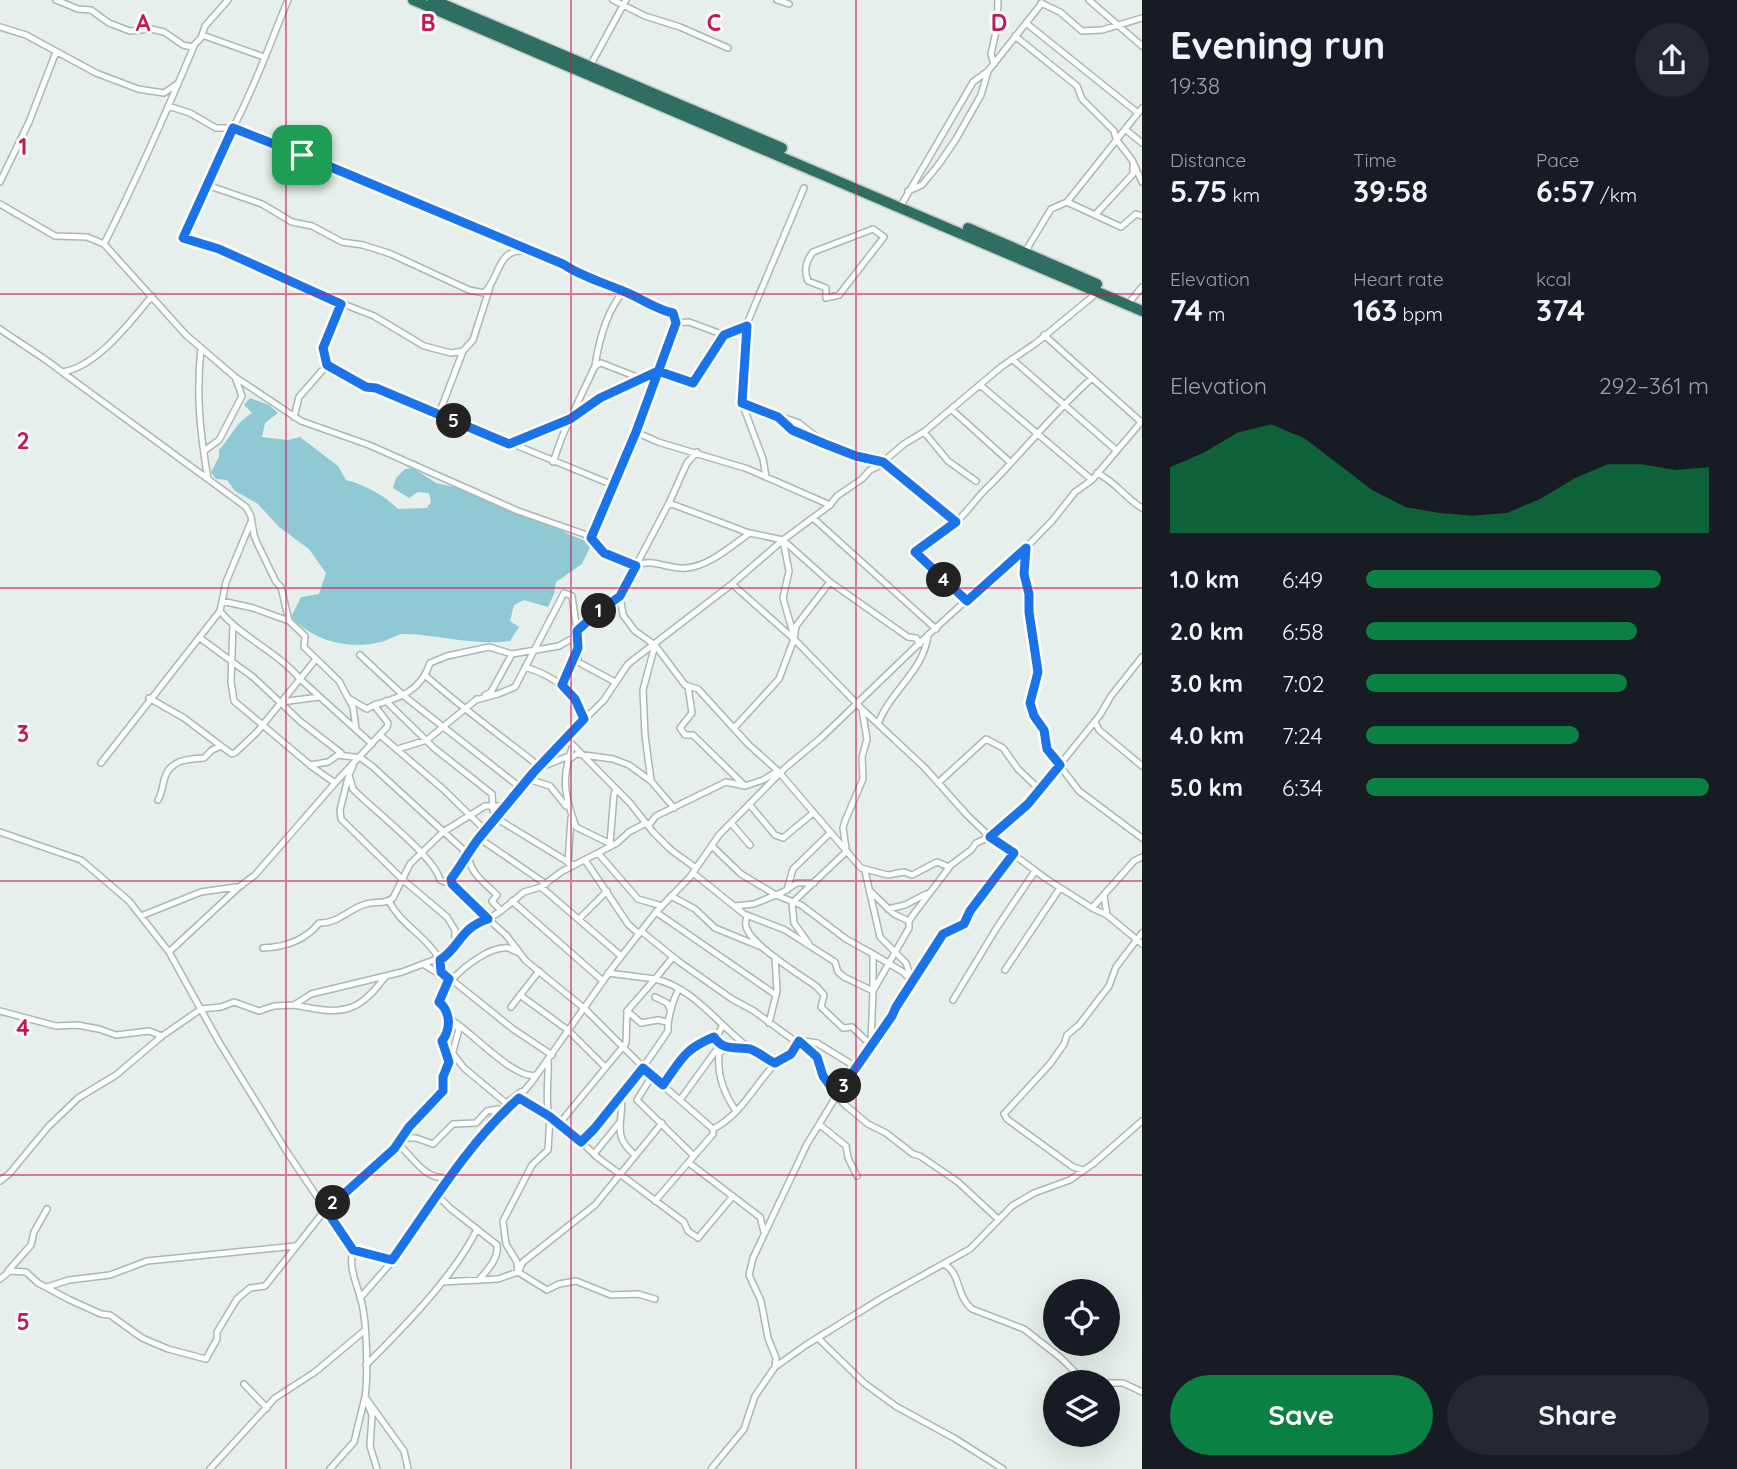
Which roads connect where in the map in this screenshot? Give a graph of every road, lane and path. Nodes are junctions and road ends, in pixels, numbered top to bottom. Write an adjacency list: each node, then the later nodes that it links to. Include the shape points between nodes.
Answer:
1 (56, 0): 20 (street, via 91,10 130,31 164,32)
2 (228, 0): 17 (street)
3 (288, 0): 23 (street)
4 (413, 0): 24 (highway)
5 (433, 0): 24 (highway)
6 (613, 0): 11 (street)
7 (777, 0): 12 (street)
8 (998, 0): 25 (street, via 991,54)
9 (1088, 0): 15 (street)
10 (1041, 2): 14 (street); 15 (street, via 1082,31)
11 (625, 3): 21 (street); 26 (street)
12 (789, 4)
13 (1142, 18): 15 (street)
14 (1026, 23): 18 (street); 30 (street)
15 (1118, 25): 19 (street)
16 (0, 27): 22 (street)
17 (202, 35): 20 (street); 23 (street)
18 (1015, 36): 25 (street); 33 (street, via 1077,86)
19 (1142, 46)
20 (194, 47): 28 (street)
21 (728, 48)
22 (56, 52): 28 (street, via 138,89 164,93); 36 (street)
23 (264, 57): 31 (street)
24 (565, 60): 26 (highway); 43 (highway)
25 (994, 64): 27 (street)
26 (590, 66): 43 (highway)
27 (988, 71): 40 (street, via 973,82); 40 (street, via 981,95 957,139 925,183)
28 (179, 82): 29 (street)
29 (168, 106): 31 (street, via 216,128); 47 (street)
30 (1140, 110): 32 (street)
31 (233, 128): 38 (street); 48 (street)
32 (1125, 129): 33 (street); 34 (street)
33 (1116, 139): 35 (street); 41 (street)
34 (1142, 143)
35 (1132, 160): 37 (street); 44 (street, via 1133,174)
36 (0, 181)
37 (1142, 182)
38 (207, 185): 50 (street, via 262,204 342,242 391,254 469,290 484,293); 56 (street, via 183,238 219,249)
39 (804, 188): 59 (street)
40 (908, 191): 43 (street)
41 (1067, 202): 44 (street); 49 (street, via 1051,209)
42 (0, 204): 47 (street, via 55,236 87,237)
43 (901, 204): 49 (highway); 53 (highway)
44 (1095, 215): 45 (street, via 1121,228 1136,214)
45 (1142, 216)
46 (884, 237): 46 (street, via 839,295 826,298 826,288 808,281 807,260 813,252 873,229)
47 (104, 244): 54 (street)
48 (535, 252): 50 (street, via 517,251 506,257); 52 (street, via 583,277)
49 (1025, 253): 55 (highway)
50 (490, 287): 64 (street, via 473,340)
51 (1142, 287): 55 (street)
52 (624, 291): 58 (street, via 673,313); 67 (street, via 604,327)
53 (1098, 292): 57 (highway); 62 (street)
54 (152, 296): 63 (street); 69 (street, via 102,351)
55 (1137, 301)
56 (341, 304): 64 (street, via 374,316 424,345 451,353); 66 (street, via 323,348)
57 (1142, 311)
58 (676, 323): 61 (street, via 689,322); 68 (street)
59 (747, 326): 61 (street); 74 (street)
60 (0, 329): 69 (street)
61 (724, 335): 68 (street, via 693,383)
62 (1044, 335): 65 (street); 72 (street)
63 (201, 348): 70 (street); 86 (street, via 197,385)
64 (463, 351): 77 (street)
65 (1012, 359): 73 (street); 75 (street)
66 (327, 365): 77 (street, via 366,387); 78 (street, via 299,397)
67 (595, 366): 71 (street, via 601,363); 79 (street)
68 (658, 371): 71 (street); 81 (street)
69 (62, 372): 93 (street)
70 (235, 377): 78 (street); 86 (street, via 242,396 219,440)
71 (642, 379): 79 (street, via 600,398)
72 (1091, 379): 75 (street); 80 (street)
73 (980, 385): 76 (street); 83 (street)
74 (742, 403): 89 (street, via 799,423 825,444); 92 (street)
75 (1065, 405): 83 (street); 85 (street)
76 (951, 408): 82 (street); 90 (street)
77 (439, 414): 84 (street)
78 (294, 417): 104 (street)
79 (570, 419): 84 (street); 88 (street)
80 (1141, 421): 85 (street)
81 (636, 432): 87 (street); 96 (street)
82 (924, 432): 89 (street); 95 (street, via 948,461)
83 (1036, 432): 90 (street); 94 (street)
84 (509, 444): 88 (street)
85 (1116, 450): 91 (street)
86 (204, 452): 93 (street)
87 (696, 452): 92 (street); 97 (street)
88 (553, 462): 96 (street)
89 (883, 462): 98 (street); 102 (street)
90 (1011, 463): 102 (street)
91 (1097, 473): 94 (street); 99 (street)
92 (766, 477): 98 (street)
93 (208, 479): 101 (street, via 246,507)
94 (1092, 480): 106 (street, via 1075,492)
95 (976, 481)
96 (613, 485): 104 (street)
97 (669, 503): 103 (street); 107 (street)
98 (830, 505): 100 (street)
99 (1142, 508)
100 (813, 517): 105 (street); 116 (street)
101 (251, 522): 111 (street); 114 (street, via 281,587)
102 (956, 522): 112 (street, via 915,552)
103 (750, 533): 105 (street); 107 (street, via 703,564 689,568 645,562)
104 (591, 538): 107 (street, via 604,553)
105 (783, 540): 108 (street); 109 (street); 120 (street, via 789,571 783,598)
106 (1026, 548): 112 (street); 168 (street, via 1024,574 1038,672 1030,703 1044,730 1047,749)
107 (636, 566): 110 (street)
108 (830, 582): 120 (street, via 796,625); 121 (street)
109 (732, 583): 120 (street); 122 (street)
110 (620, 596): 117 (street); 122 (street, via 623,615)
111 (222, 601): 113 (street); 114 (street)
112 (967, 601): 116 (street)
113 (219, 611): 115 (street); 119 (street)
114 (289, 621): 128 (street, via 305,636 304,647)
115 (233, 624): 129 (street); 132 (street)
116 (936, 629): 118 (street)
117 (577, 631): 123 (street); 124 (street, via 559,646); 124 (street, via 572,596 564,593)
118 (928, 635): 121 (street); 149 (street, via 926,648)
119 (200, 638): 129 (street); 138 (street)
120 (794, 639): 144 (street); 151 (street, via 779,679)
121 (920, 644): 144 (street)
122 (655, 645): 133 (street, via 628,664); 135 (street); 177 (street, via 643,690)
123 (578, 648): 133 (street, via 578,662); 134 (street)
124 (536, 650): 125 (street); 130 (street)
125 (512, 654): 131 (street, via 489,646 447,656 430,663); 140 (street, via 491,692)
126 (360, 655): 136 (street)
127 (1142, 657): 147 (street)
128 (316, 659): 132 (street); 139 (street, via 339,681)
129 (233, 662): 142 (street); 148 (street, via 234,701)
130 (525, 667): 134 (street); 140 (street, via 515,687)
131 (425, 676): 136 (street); 145 (street)
132 (300, 679): 137 (street); 142 (street)
133 (615, 682): 146 (street)
134 (562, 685): 146 (street)
135 (688, 687): 151 (street, via 698,689); 180 (street, via 692,713 680,727)
136 (404, 696): 141 (street); 150 (street)
137 (319, 697): 142 (street); 152 (street)
138 (149, 698): 160 (street); 166 (street)
139 (348, 698): 143 (street, via 367,709); 152 (street)
140 (476, 700): 145 (street)
141 (386, 701): 143 (street); 157 (street)
142 (281, 702): 148 (street); 163 (street)
143 (374, 705): 155 (street, via 388,723)
144 (859, 706): 149 (street); 172 (street); 204 (street, via 867,739 863,779 843,828)
145 (466, 710): 150 (street); 171 (street)
146 (584, 719): 156 (street)
147 (1095, 722): 153 (street); 154 (street)
148 (262, 724): 160 (street, via 236,752); 167 (street)
149 (878, 724): 179 (street)
150 (443, 727): 157 (street); 181 (street)
151 (734, 728): 172 (street)
152 (356, 729): 158 (street)
153 (1099, 730): 154 (street); 170 (street)
154 (1087, 731): 168 (street)
155 (380, 735): 158 (street); 161 (street)
156 (567, 739): 159 (street); 171 (street)
157 (427, 740): 161 (street); 187 (street, via 492,794)
158 (372, 744): 164 (street)
159 (573, 745): 162 (street); 165 (street)
160 (221, 746): 184 (street, via 204,758 189,757 173,765)
161 (398, 749): 190 (street)
162 (582, 755): 165 (street); 177 (street, via 629,765); 182 (street)
163 (348, 757): 164 (street); 167 (street, via 338,755)
164 (360, 758): 169 (street); 196 (street)
165 (568, 758): 171 (street); 201 (street, via 564,791 576,827)
166 (101, 763)
167 (310, 765): 178 (street)
168 (1060, 765): 173 (street); 175 (street)
169 (352, 766): 174 (street); 178 (street)
170 (1142, 766)
171 (537, 768): 176 (street)
172 (779, 772): 180 (street); 185 (street); 189 (street)
173 (1054, 774): 175 (street); 183 (street)
174 (349, 775): 205 (street, via 353,789); 216 (street, via 341,820)
175 (1066, 777): 200 (street)
176 (528, 779): 181 (street); 211 (street, via 550,786 565,802 571,819)
177 (651, 781): 188 (street)
178 (335, 783): 220 (street, via 255,875)
179 (938, 783): 183 (street, via 986,739 1003,748); 198 (street)
180 (745, 786): 188 (street, via 726,782)
181 (521, 788): 186 (street)
182 (616, 789): 193 (street); 201 (street)
183 (1040, 790): 198 (street)
184 (158, 800)
185 (749, 804): 189 (street, via 775,835 783,838); 192 (street)
186 (505, 806): 187 (street); 191 (street)
187 (493, 807): 190 (street); 191 (street)
188 (674, 808): 193 (street)
189 (813, 813): 197 (street)
190 (469, 814): 194 (street); 196 (street)
191 (496, 818): 194 (street); 211 (street)
192 (731, 823): 202 (street); 203 (street)
193 (647, 824): 201 (street); 213 (street)
194 (485, 830): 199 (street)
195 (0, 832): 240 (street, via 81,860)
196 (443, 832): 205 (street); 208 (street)
197 (830, 833): 204 (street); 222 (street, via 793,869)
198 (990, 837): 207 (street); 212 (street)
199 (479, 838): 208 (street); 219 (street)
200 (1142, 838)
201 (611, 844): 206 (street)
202 (750, 845)
203 (712, 846): 213 (street); 226 (street, via 741,874)
204 (847, 851): 214 (street); 218 (street)
205 (421, 853): 216 (street); 217 (street, via 440,880)
206 (598, 853): 210 (street); 232 (street, via 638,899)
207 (1014, 853): 215 (street); 268 (street, via 964,924 943,934)
208 (469, 855): 217 (street); 236 (street, via 475,873 497,895 492,901)
209 (1142, 857): 228 (street)
210 (585, 860): 211 (street); 224 (street)
211 (571, 864): 219 (street)
212 (949, 867): 214 (street, via 937,862 912,875); 225 (street)
213 (694, 870): 227 (street); 233 (street)
214 (865, 871): 223 (street)
215 (1035, 871): 221 (street); 273 (street)
216 (402, 879): 229 (street); 247 (street, via 447,917 455,930)
217 (451, 879): 241 (street)
218 (814, 883): 222 (street, via 797,883); 231 (street)
219 (543, 885): 230 (street); 242 (street)
220 (239, 887): 240 (street, via 201,892); 251 (street)
221 (1060, 888): 234 (street); 261 (street)
222 (787, 890): 226 (street)
223 (870, 890): 235 (street); 252 (street, via 880,937)
224 (607, 891): 242 (street); 244 (street, via 628,924)
225 (929, 892): 235 (street); 243 (street)
226 (776, 895): 231 (street); 233 (street)
227 (671, 896): 232 (street); 249 (street, via 695,909 715,928)
228 (1104, 896): 234 (street); 239 (street)
229 (389, 901): 250 (street, via 365,904 332,923 319,923 313,932 284,947); 258 (street, via 395,914)
230 (512, 901): 236 (street); 267 (street)
231 (792, 903): 248 (street, via 794,923); 254 (street)
232 (662, 906): 237 (street)
233 (736, 906): 238 (street)
234 (1092, 908): 239 (street)
235 (888, 909): 243 (street)
236 (500, 911): 241 (street)
237 (656, 912): 244 (street); 271 (street)
238 (747, 915): 248 (street); 249 (street, via 746,927)
239 (1107, 915): 246 (street)
240 (141, 916): 251 (street)
241 (488, 919): 247 (street, via 475,923); 253 (street)
242 (579, 919): 255 (street)
243 (909, 921): 252 (street)
244 (640, 933): 255 (street); 256 (street)
245 (1142, 933): 246 (street)
246 (1140, 942): 327 (street, via 1116,967 1109,986 1067,1035 1050,1064 1004,1114)
247 (455, 943): 258 (street)
248 (811, 946): 254 (street, via 835,962 844,977 873,990)
249 (762, 947): 257 (street)
250 (263, 948)
251 (169, 952): 276 (street)
252 (895, 952): 259 (street); 268 (street)
253 (521, 954): 262 (street); 265 (street, via 498,949)
254 (873, 954): 259 (street)
255 (621, 956): 263 (street)
256 (673, 957): 266 (street); 284 (street)
257 (775, 957): 271 (street); 290 (street, via 817,987 824,995 824,1012 844,1028 852,1027)
258 (440, 960): 260 (street); 265 (street, via 441,972)
259 (889, 963): 268 (street); 290 (street, via 873,991)
260 (424, 964): 264 (street); 265 (street)
261 (1005, 970)
262 (539, 971): 270 (street); 277 (street)
263 (608, 973): 266 (street); 267 (street)
264 (385, 977): 274 (street, via 312,994); 274 (street, via 370,998 345,1010)
265 (449, 979): 281 (street, via 439,1002); 295 (street)
266 (654, 979): 269 (street); 279 (street)
267 (603, 981): 277 (street)
268 (912, 981): 290 (street)
269 (679, 989): 280 (street); 285 (street)
270 (520, 995): 275 (street); 286 (street)
271 (776, 995): 284 (street)
272 (655, 997): 280 (street, via 667,1003)
273 (953, 1000)
274 (294, 1006): 276 (street, via 259,1011 234,1002)
275 (510, 1007)
276 (201, 1009): 287 (street); 336 (street)
277 (585, 1009): 286 (street); 291 (street)
278 (0, 1011): 287 (street, via 57,1026 116,1035 149,1031)
279 (628, 1011): 282 (street, via 641,1023); 291 (street)
280 (672, 1013): 282 (street)
281 (448, 1014): 283 (street); 296 (street, via 448,1032 442,1041)
282 (667, 1021): 300 (street, via 668,1031)
283 (456, 1023): 294 (street, via 459,1029); 301 (street, via 513,1070 527,1076)
284 (769, 1023): 289 (street)
285 (723, 1025): 288 (street); 293 (street)
286 (569, 1031): 295 (street); 298 (street)
287 (162, 1036): 331 (street, via 116,1075 79,1098)
288 (714, 1037): 292 (street); 304 (street, via 685,1053)
289 (799, 1041): 297 (street, via 791,1054); 299 (street, via 817,1043); 306 (street, via 817,1057 823,1076)
290 (871, 1045): 299 (street)
291 (624, 1046): 298 (street); 300 (street)
292 (723, 1047): 293 (street); 309 (street); 312 (street, via 719,1075)
293 (752, 1049): 297 (street)
294 (453, 1054): 296 (street); 310 (street)
295 (550, 1058): 301 (street); 313 (street)
296 (449, 1062): 322 (street, via 443,1091)
297 (775, 1063): 312 (street)
298 (605, 1067): 317 (street)
299 (856, 1067): 306 (street)
300 (643, 1068): 302 (street); 305 (street)
301 (540, 1072): 303 (street)
302 (652, 1076): 304 (street); 308 (street)
303 (531, 1083): 307 (street); 310 (street)
304 (663, 1085): 309 (street)
305 (623, 1092): 308 (street); 315 (street); 321 (street)
306 (837, 1095): 318 (street); 337 (street, via 868,1124 958,1182)
307 (519, 1098): 313 (street); 320 (street)
308 (637, 1100): 316 (street)
309 (680, 1100): 319 (street)
310 (506, 1103): 311 (street)
311 (498, 1109): 320 (street); 322 (street, via 487,1111 475,1124 453,1124 433,1144 405,1137)
312 (736, 1111): 319 (street)
313 (549, 1116): 317 (street); 344 (street, via 548,1150 532,1165 503,1221 506,1244)
314 (1142, 1121): 327 (street)
315 (620, 1122): 323 (street); 324 (street, via 622,1144)
316 (662, 1123): 324 (street); 325 (street)
317 (559, 1124): 321 (street)
318 (820, 1125): 329 (street, via 846,1146); 339 (street)
319 (713, 1129): 325 (street)
320 (482, 1134): 330 (street)
321 (581, 1142): 323 (street)
322 (398, 1144): 330 (street, via 432,1177); 336 (street)
323 (594, 1154): 328 (street)
324 (634, 1154): 328 (street)
325 (694, 1156): 326 (street)
326 (689, 1163): 333 (street); 334 (street)
327 (1083, 1170): 337 (street, via 1023,1199)
328 (619, 1174): 334 (street); 344 (street, via 595,1205 523,1262)
329 (857, 1176)
330 (448, 1177): 332 (street)
331 (0, 1181)
332 (436, 1194): 338 (street); 342 (street)
333 (733, 1196): 334 (street, via 698,1238); 339 (street, via 760,1217)
334 (656, 1201)
335 (47, 1209): 345 (street, via 31,1245)
336 (326, 1210): 340 (street); 341 (street)
337 (998, 1219): 343 (street, via 970,1249)
338 (477, 1229): 347 (street, via 496,1243 498,1250); 348 (street)
339 (764, 1236): 355 (street, via 749,1275 761,1301)
340 (295, 1246): 349 (street, via 147,1261 110,1275); 349 (street, via 265,1286 250,1288 237,1299 206,1359 142,1338 110,1315)
341 (353, 1250): 342 (street); 350 (street, via 350,1262)
342 (392, 1260): 350 (street)
343 (944, 1264): 353 (street); 356 (street, via 972,1309 1024,1329)
344 (518, 1272): 347 (street); 351 (street, via 547,1290 576,1281 611,1295)
345 (6, 1273): 346 (street); 349 (street, via 26,1272)
346 (0, 1279)
347 (479, 1280): 348 (street)
348 (442, 1282): 354 (street)
349 (47, 1287)
350 (360, 1298): 352 (street)
351 (655, 1298)
352 (364, 1331): 354 (street); 361 (street)
353 (818, 1338): 355 (street); 367 (street, via 897,1408)
354 (366, 1365): 360 (street)
355 (775, 1367): 366 (street, via 755,1396 744,1429)
356 (1072, 1370)
357 (1120, 1383): 359 (street)
358 (244, 1384): 361 (street)
359 (1142, 1392)
360 (365, 1397): 363 (street, via 354,1442); 364 (street, via 372,1415 370,1446); 365 (street, via 404,1451)
361 (267, 1408): 362 (street)
362 (210, 1469)
363 (330, 1469)
364 (377, 1469)
365 (408, 1469)
366 (711, 1469)
367 (1003, 1469)

